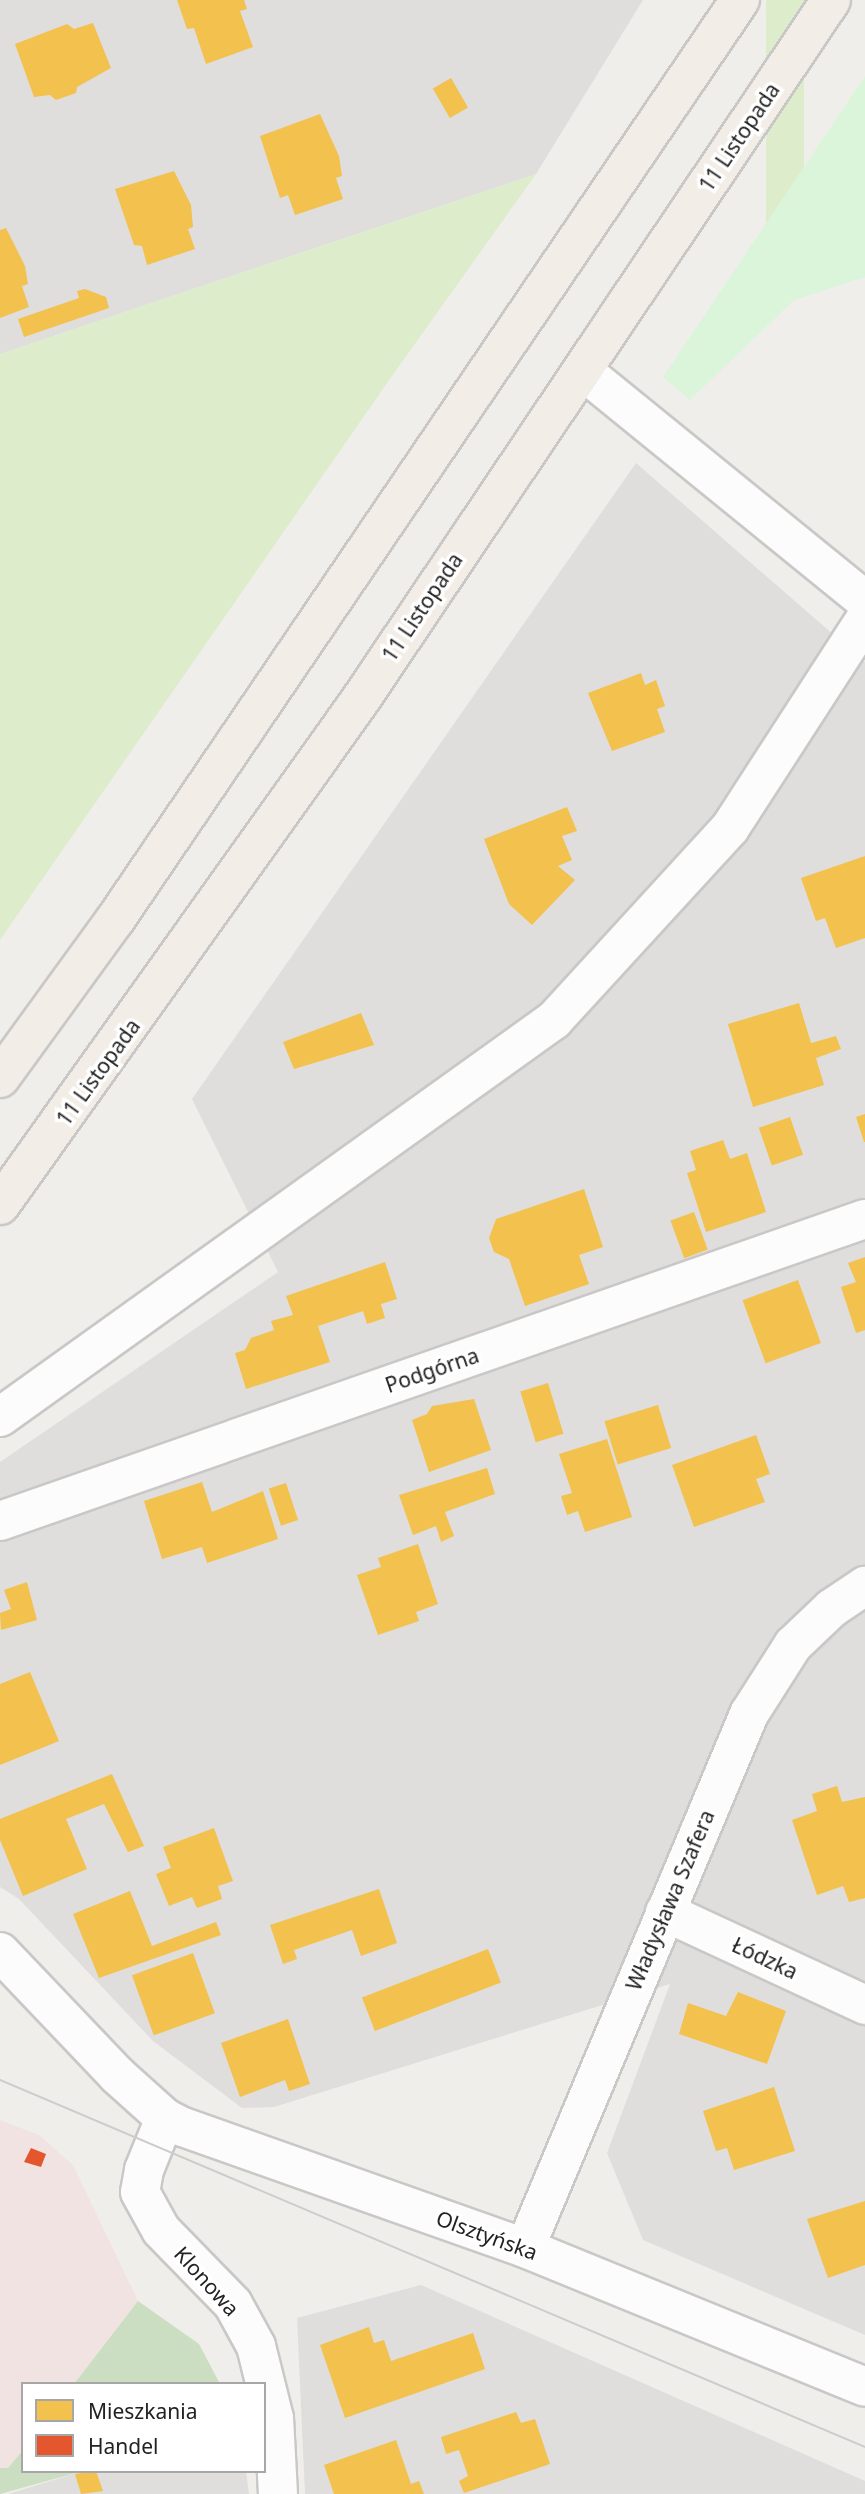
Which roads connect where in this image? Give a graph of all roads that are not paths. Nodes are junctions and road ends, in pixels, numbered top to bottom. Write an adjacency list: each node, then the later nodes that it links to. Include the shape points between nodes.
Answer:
1 (740, 0): 6 (main road, via 115,920)
2 (831, 0): 3 (main road, 11 Listopada)
3 (583, 371): 4 (street); 7 (main road, 11 Listopada, via 337,733)
4 (865, 600)
5 (865, 619): 9 (street, via 730,828 554,1020)
6 (0, 1078)
7 (0, 1205)
8 (865, 1219): 10 (street, Podgórna)
9 (0, 1417)
10 (0, 1521)
11 (865, 1586): 12 (street, Władysława Szafera, via 832,1608 793,1645 749,1714)
12 (665, 1912): 14 (street, Łódzka); 16 (street, Władysława Szafera)
13 (0, 1952): 15 (street, Olsztyńska, via 117,2076)
14 (865, 2005)
15 (165, 2118): 16 (street, Olsztyńska); 17 (street, Klonowa, via 148,2157 141,2192 162,2230 233,2304 256,2346)
16 (525, 2248): 19 (street, Olsztyńska)
17 (265, 2382)
18 (266, 2386): 20 (street, Klonowa, via 274,2418)
19 (865, 2387)
20 (278, 2494)

